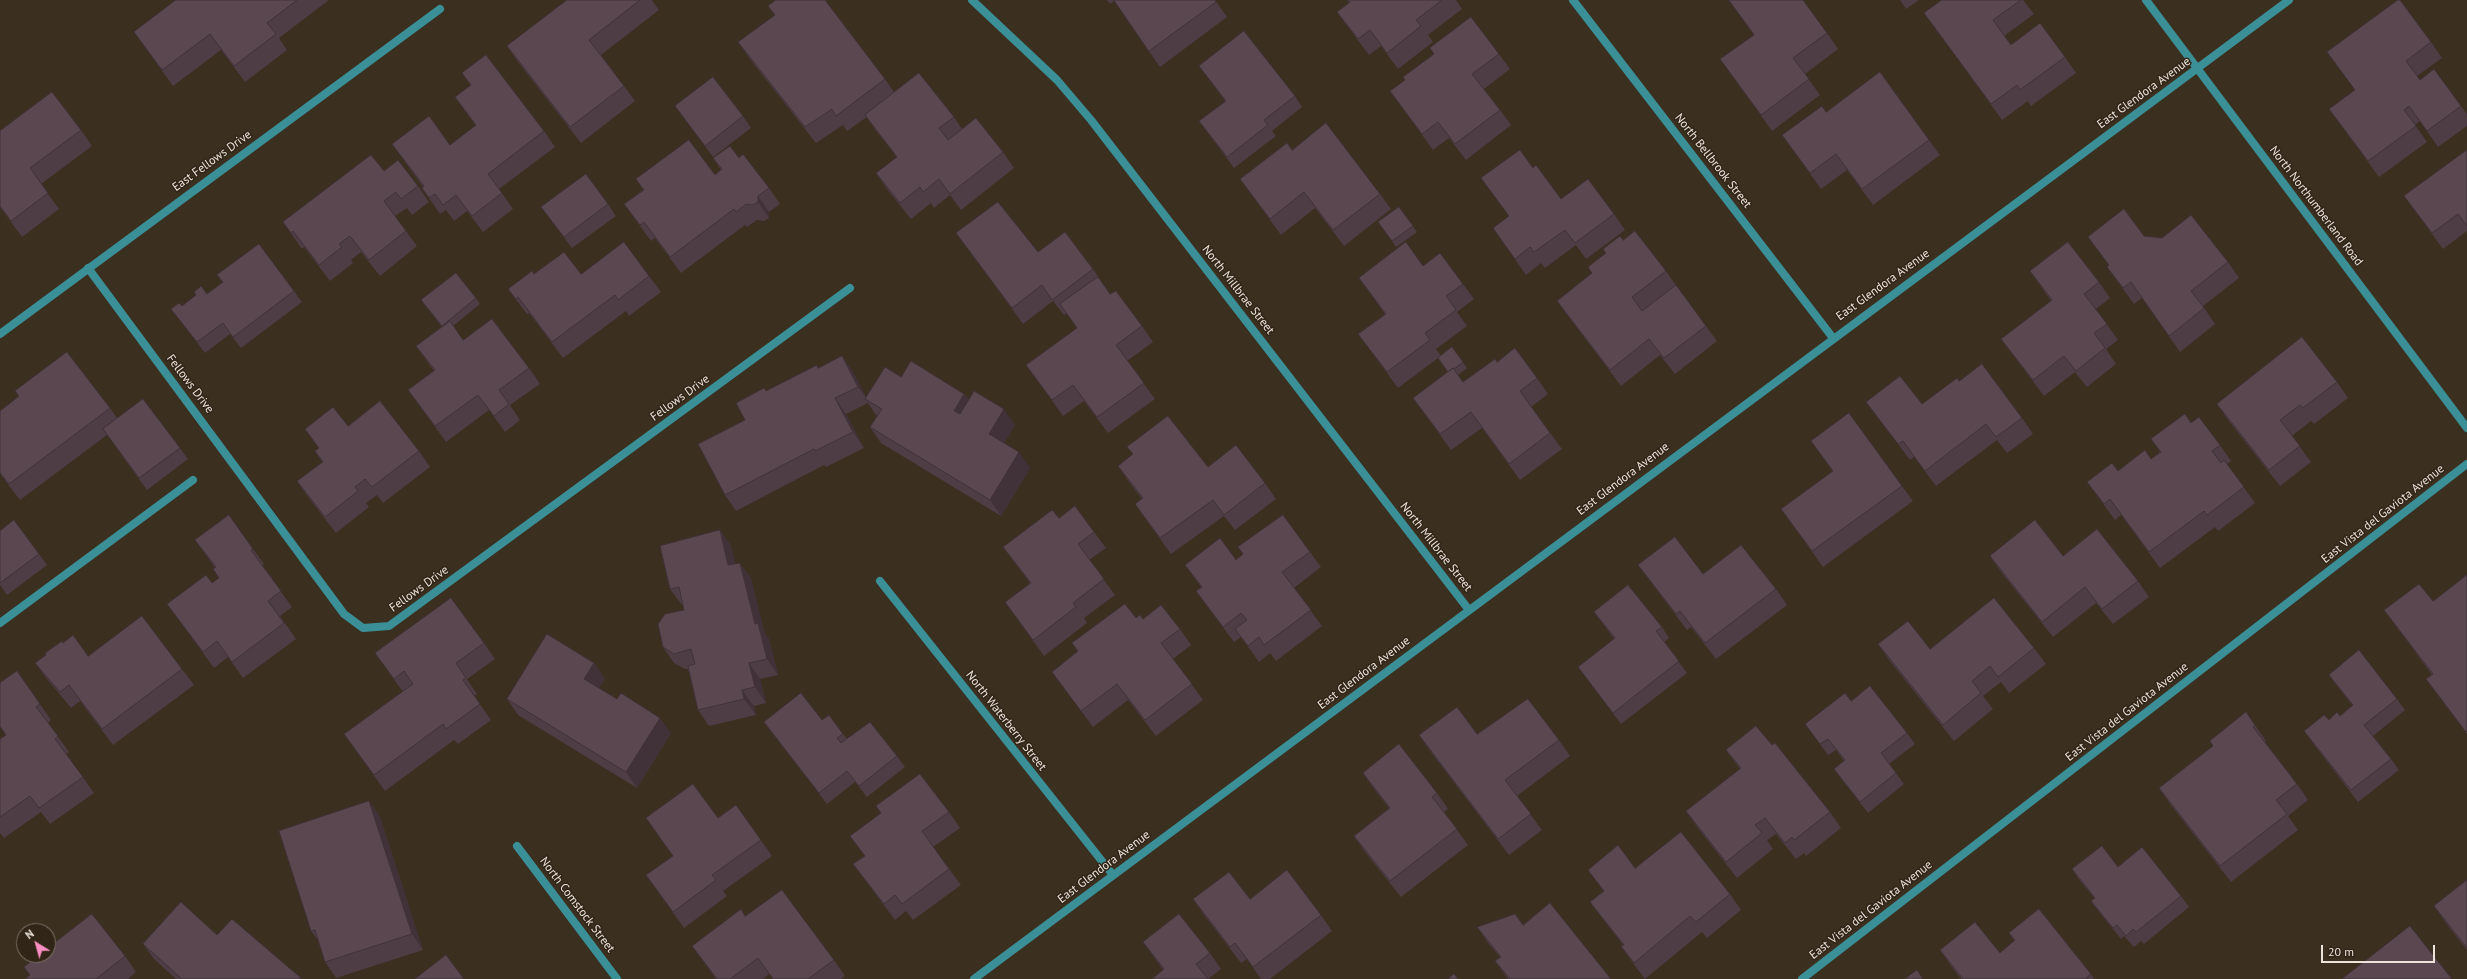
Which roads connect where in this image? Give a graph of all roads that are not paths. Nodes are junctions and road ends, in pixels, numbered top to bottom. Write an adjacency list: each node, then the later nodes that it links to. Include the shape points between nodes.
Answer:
1 (972, 0): 15 (street, North Millbrae Street, via 1057,80 1092,120)
2 (1574, 0): 10 (street, North Bellbrook Street)
3 (2146, 0): 6 (street, North Northumberland Road)
4 (2289, 0): 6 (street, East Glendora Avenue)
5 (440, 9): 7 (street, East Fellows Drive)
6 (2198, 68): 10 (street, East Glendora Avenue); 11 (street, North Northumberland Road)
7 (88, 268): 8 (street, Fellows Drive, via 344,614 363,628 389,626); 9 (street, East Fellows Drive)
8 (850, 288)
9 (0, 334)
10 (1833, 338): 15 (street, East Glendora Avenue)
11 (2467, 428)
12 (2467, 464): 21 (street, East Vista del Gaviota Avenue)
13 (193, 480): 16 (street)
14 (880, 581): 18 (street, North Waterberry Street)
15 (1469, 610): 18 (street, East Glendora Avenue)
16 (0, 623)
17 (517, 846): 19 (street, North Comstock Street)
18 (1113, 875): 20 (street, East Glendora Avenue)
19 (617, 979)
20 (974, 979)
21 (1802, 979)

